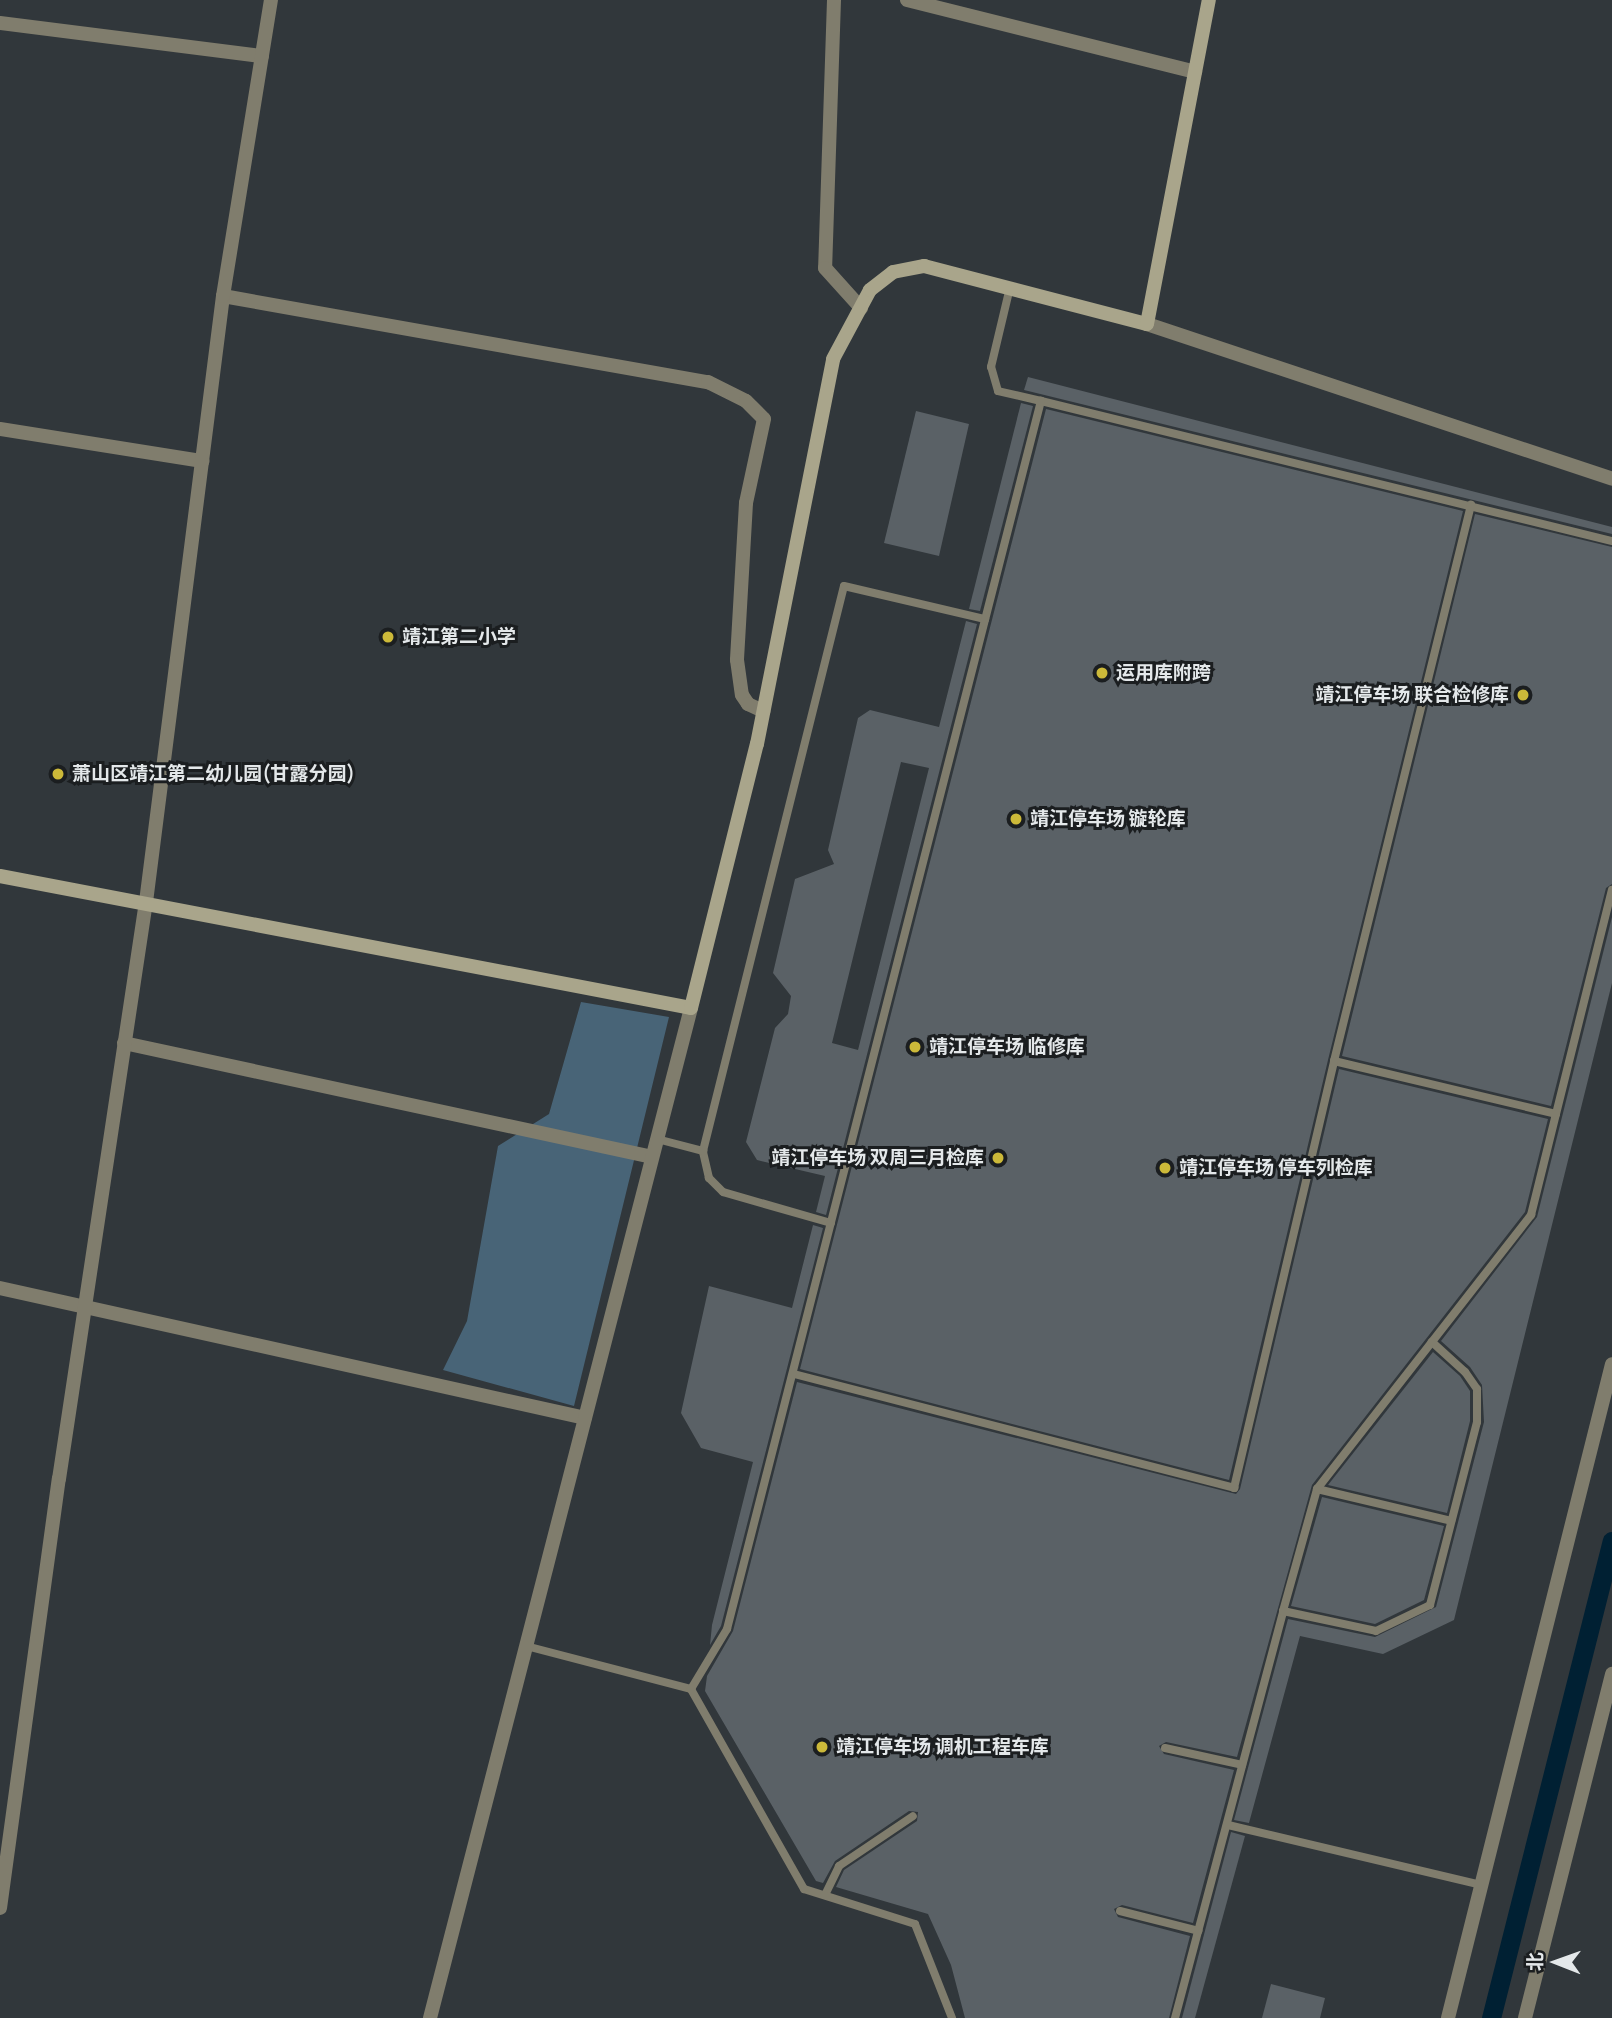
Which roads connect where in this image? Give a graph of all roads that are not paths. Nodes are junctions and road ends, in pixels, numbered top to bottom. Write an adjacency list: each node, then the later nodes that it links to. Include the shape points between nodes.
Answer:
1 (271, 0): 6 (street)
2 (834, 0): 10 (street, via 825,268)
3 (906, 0): 7 (street)
4 (1209, 0): 7 (street)
5 (0, 23): 6 (street)
6 (262, 56): 9 (street)
7 (1195, 72): 11 (street)
8 (1010, 287): 10 (street, via 924,266 893,272 870,290); 11 (street); 12 (lane, via 991,367 998,391)
9 (223, 296): 14 (street); 19 (street, via 708,382 746,401 764,419 746,502 737,660 742,695 748,704)
10 (861, 308): 19 (street, via 833,359)
11 (1147, 324): 15 (street)
12 (1041, 401): 16 (lane); 18 (lane)
13 (0, 429): 14 (street)
14 (202, 461): 22 (street)
15 (1612, 479)
16 (1471, 505): 17 (lane); 25 (lane)
17 (1612, 541)
18 (985, 619): 28 (lane, via 844,586); 30 (lane)
19 (763, 711): 23 (street)
20 (0, 876): 22 (street)
21 (1612, 890): 26 (lane)
22 (146, 902): 23 (street); 24 (street)
23 (691, 1008): 27 (street)
24 (124, 1043): 29 (street); 32 (street)
25 (1334, 1061): 26 (lane); 35 (lane, via 1234,1488)
26 (1556, 1114): 33 (lane, via 1531,1215)
27 (657, 1139): 28 (lane); 29 (street)
28 (703, 1151): 30 (lane, via 709,1178 723,1192)
29 (652, 1157): 36 (street)
30 (831, 1223): 35 (lane)
31 (0, 1288): 32 (street)
32 (85, 1306): 36 (street); 47 (street)
33 (1432, 1342): 37 (lane); 38 (lane, via 1477,1389 1477,1422)
34 (1612, 1364): 48 (street)
35 (794, 1374): 42 (lane, via 727,1629)
36 (585, 1418): 40 (street)
37 (1317, 1489): 38 (lane); 39 (lane)
38 (1451, 1521): 39 (lane, via 1430,1605 1376,1631)
39 (1283, 1611): 44 (lane)
40 (526, 1646): 42 (lane); 53 (street)
41 (1612, 1674): 57 (street)
42 (691, 1689): 49 (lane, via 804,1889)
43 (1165, 1748): 44 (lane)
44 (1242, 1765): 46 (lane)
45 (913, 1816): 49 (lane, via 839,1866)
46 (1228, 1825): 48 (lane); 52 (lane)
47 (2, 1872): 50 (street)
48 (1482, 1885): 56 (street)
49 (825, 1895): 54 (lane, via 915,1924)
50 (0, 1908)
51 (1119, 1911): 52 (lane)
52 (1199, 1931): 55 (lane)
53 (430, 2018)
54 (952, 2018)
55 (1175, 2018)
56 (1448, 2018)
57 (1525, 2018)

